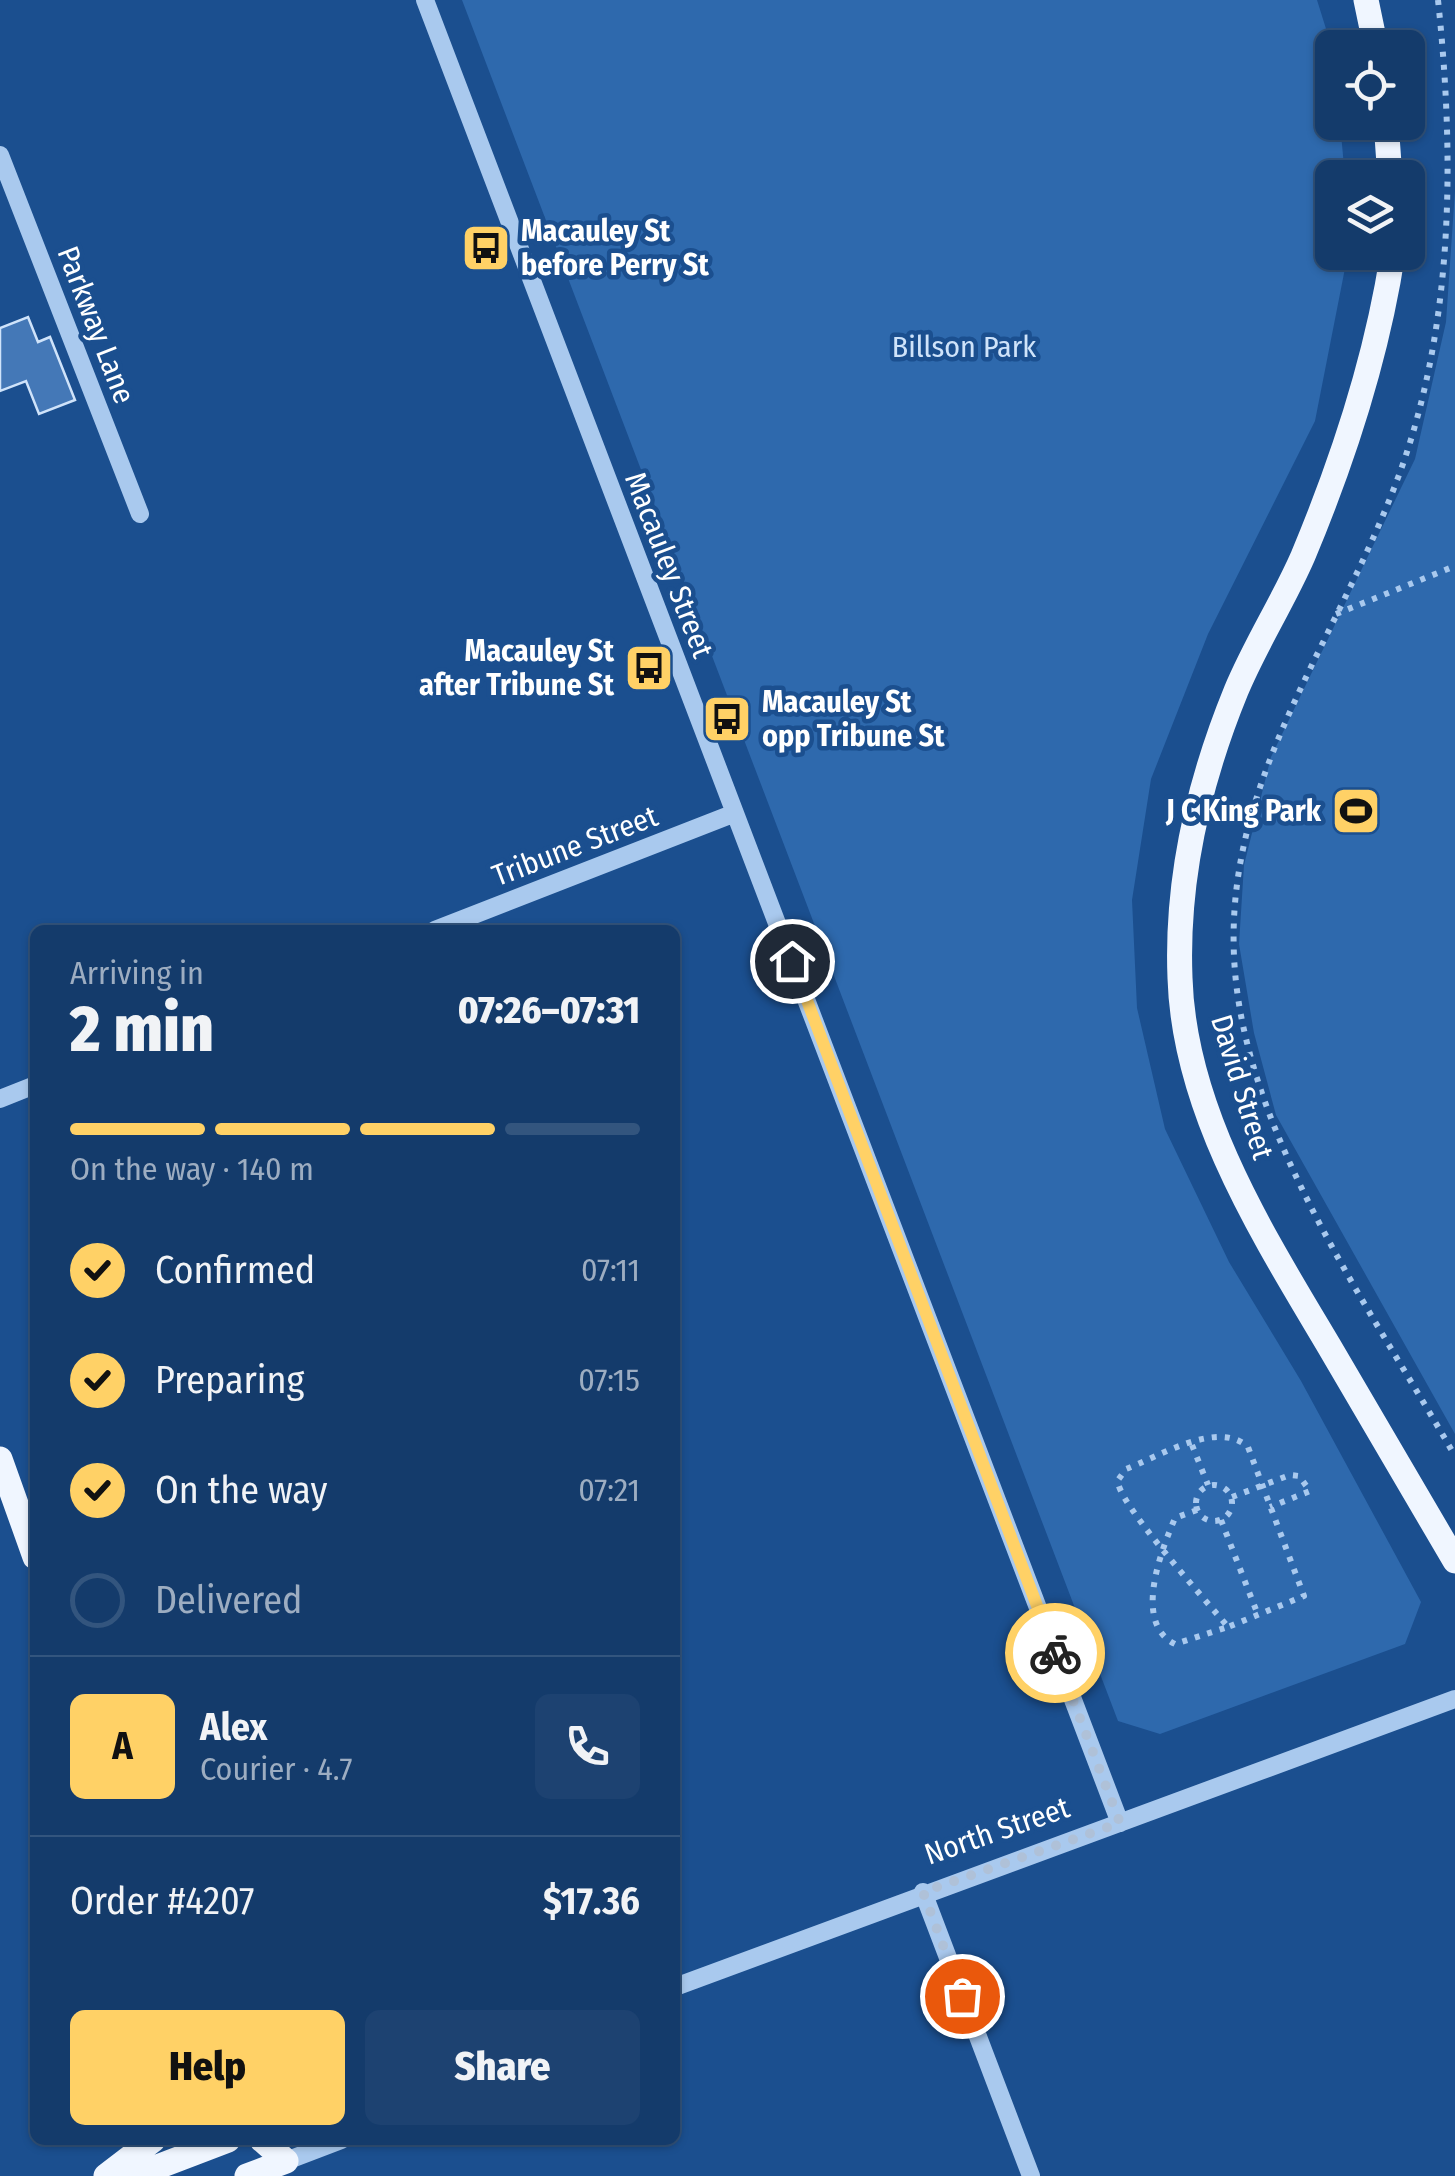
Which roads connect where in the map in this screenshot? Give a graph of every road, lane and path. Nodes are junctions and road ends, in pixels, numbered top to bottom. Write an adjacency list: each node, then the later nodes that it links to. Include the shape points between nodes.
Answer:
1 (424, 0): 10 (street, Macauley Street)
2 (1366, 0): 4 (main road)
3 (1438, 0): 9 (path, via 1452,131 1440,324 1396,483)
4 (1372, 30)
5 (0, 154): 7 (street, Parkway Lane)
6 (1390, 270): 25 (main road, David Street, via 1380,335 1354,420 1202,784 1182,876 1180,980 1198,1077 1236,1178)
7 (140, 514)
8 (1455, 566): 9 (path)
9 (1335, 614): 15 (path, via 1268,758 1245,830 1233,916 1240,1009 1263,1106 1278,1139)
10 (735, 813): 11 (street, Tribune Street); 29 (street, Macauley Street)
11 (448, 925)
12 (30, 1088): 13 (street)
13 (0, 1099)
14 (1192, 1445): 17 (path); 18 (path, via 1217,1436 1243,1442); 24 (path, via 1126,1470 1118,1480 1120,1494)
15 (1455, 1456)
16 (0, 1460): 23 (main road)
17 (1208, 1485): 19 (path); 21 (path, via 1196,1498)
18 (1263, 1486): 19 (path); 20 (path); 20 (path, via 1299,1476 1310,1491)
19 (1232, 1497): 22 (path, via 1232,1510)
20 (1270, 1507): 26 (path, via 1304,1596)
21 (1197, 1510): 22 (path, via 1205,1519); 24 (path, via 1176,1518)
22 (1221, 1520): 26 (path)
23 (30, 1544)
24 (1163, 1547): 27 (path); 27 (path, via 1150,1598 1167,1640 1181,1644)
25 (1455, 1561)
26 (1258, 1615): 27 (path)
27 (1228, 1627)
28 (1455, 1699): 29 (street, North Street)
29 (1120, 1823): 30 (street, North Street)
30 (923, 1892): 31 (street, North Street); 39 (street)
31 (680, 1985)
32 (146, 2145): 36 (main road)
33 (215, 2145): 37 (main road)
34 (314, 2145): 35 (street)
35 (287, 2150): 38 (main road)
36 (106, 2176)
37 (134, 2176)
38 (247, 2176)
39 (1031, 2176)

